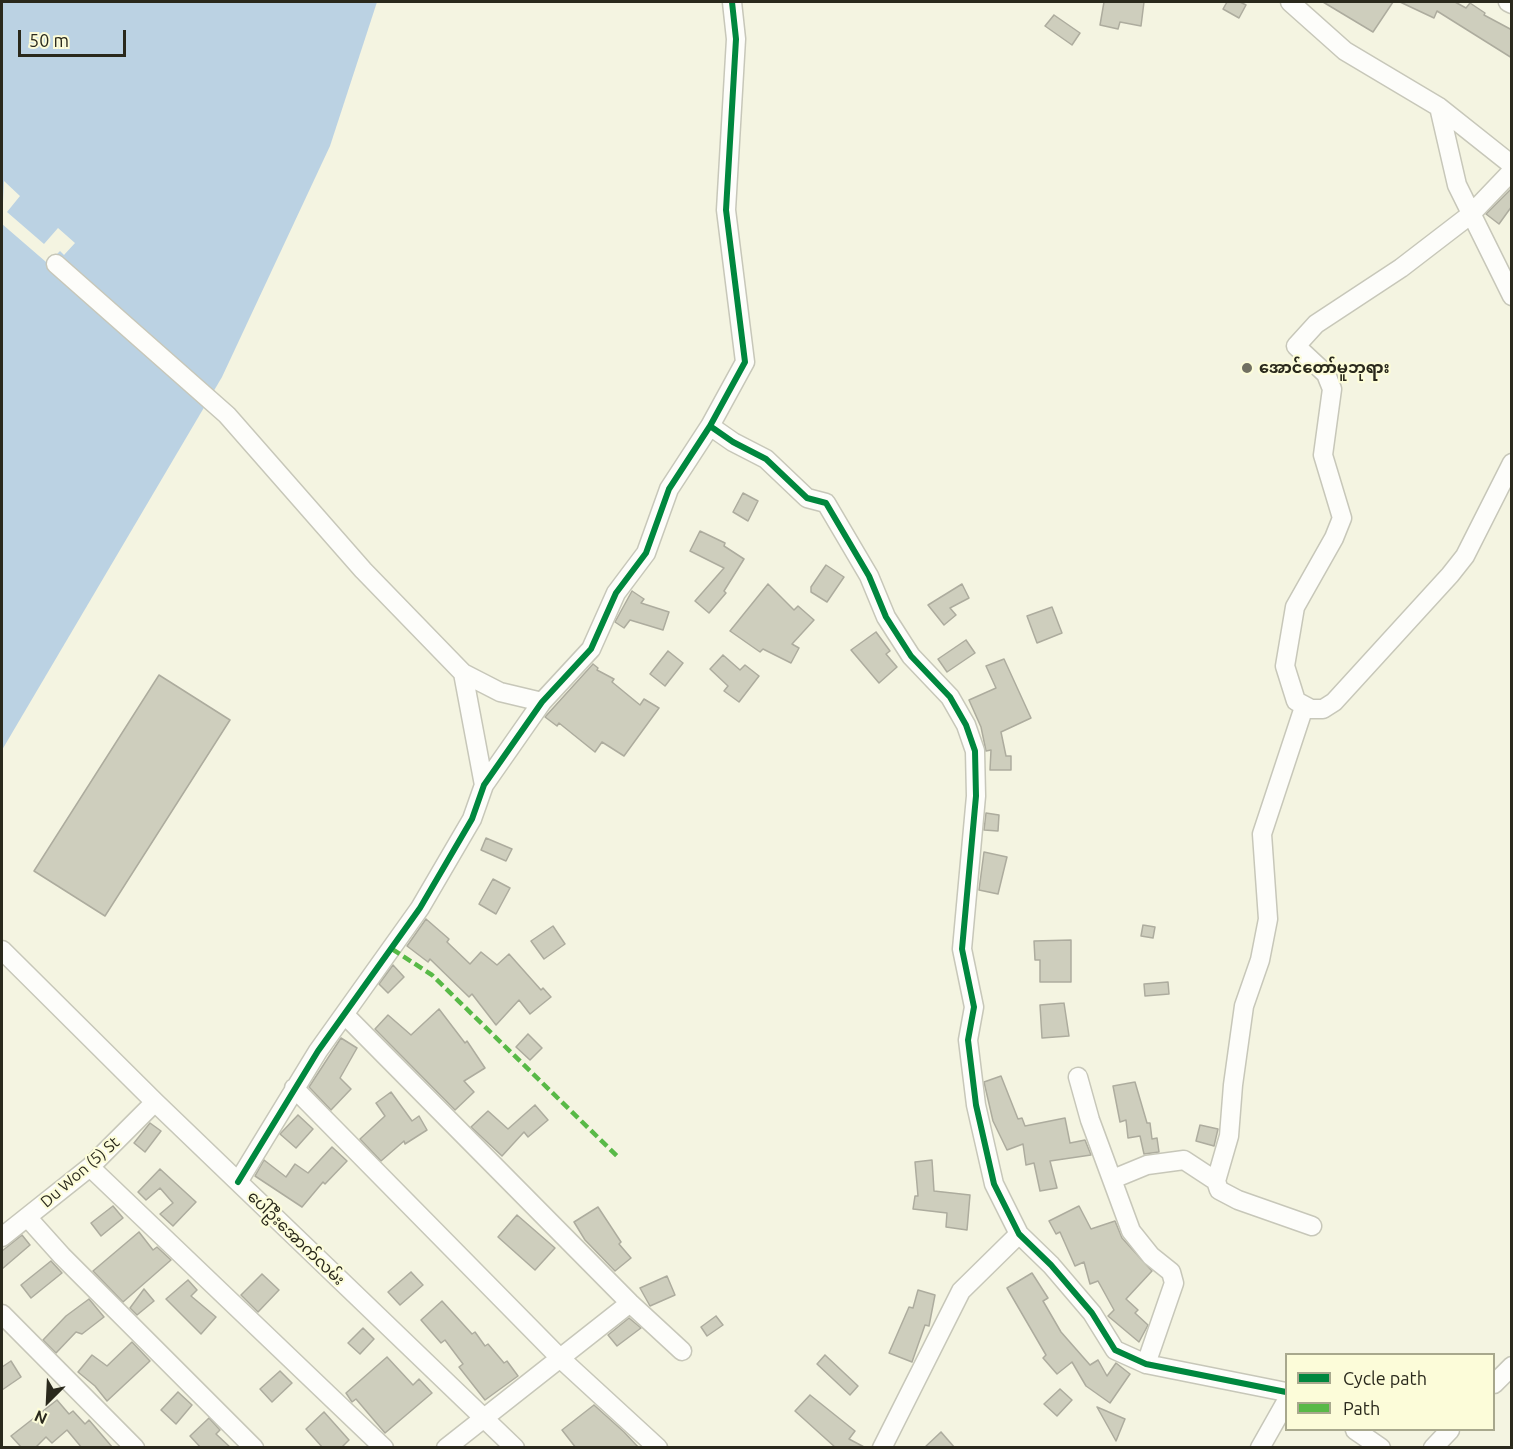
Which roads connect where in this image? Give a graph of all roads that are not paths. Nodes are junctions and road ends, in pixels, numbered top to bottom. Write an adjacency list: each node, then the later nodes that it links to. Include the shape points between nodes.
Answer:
1 (732, 2): 9 (street, via 736,39 726,210 745,362)
2 (1290, 2): 3 (street, via 1345,51)
3 (1439, 108): 4 (street); 6 (street, via 1457,185)
4 (1512, 165)
5 (1512, 171): 6 (street)
6 (1470, 215): 8 (street); 13 (street, via 1401,268 1317,324 1296,346 1326,374 1332,389 1323,455 1342,518 1295,607 1285,666 1296,700)
7 (56, 264): 11 (street, via 227,415 363,570)
8 (1512, 296)
9 (710, 426): 12 (street, via 669,489 646,553 616,593 591,649); 26 (street, via 766,459 807,498 826,503 868,576 886,617 911,656 950,697 966,725 975,751 962,949 974,1007 968,1040 976,1105 994,1184)
10 (1512, 463): 13 (street, via 1465,556 1450,575 1334,702 1323,709)
11 (463, 673): 12 (street, via 500,692); 14 (street)
12 (542, 702): 14 (street)
13 (1304, 707): 22 (street, via 1262,834 1268,919 1260,960 1244,1006 1229,1136)
14 (484, 785): 16 (street, via 472,819 420,908)
15 (2, 950): 19 (street, ပေါ်ဦးအောက်လမ်း)
16 (345, 1015): 18 (street); 28 (street)
17 (1078, 1077): 21 (street)
18 (294, 1088): 23 (street); 31 (street)
19 (155, 1102): 20 (street, Du Won (5) St); 23 (street, ပေါ်ဦးအောက်လမ်း)
20 (90, 1167): 24 (street, Du Won (5) St); 43 (street)
21 (1113, 1179): 22 (street, via 1148,1166 1184,1160); 32 (street, via 1131,1231 1151,1256 1171,1272 1174,1283)
22 (1216, 1181): 25 (street, via 1220,1190 1238,1200)
23 (238, 1182): 37 (street, ပေါ်ဦးအောက်လမ်း)
24 (27, 1217): 27 (street, Du Won (5) St); 42 (street)
25 (1312, 1226)
26 (1019, 1234): 32 (street, via 1092,1313 1114,1350); 40 (street, via 961,1291)
27 (2, 1237)
28 (630, 1303): 30 (street); 31 (street)
29 (2, 1314): 41 (street)
30 (682, 1351)
31 (560, 1358): 37 (street); 46 (street)
32 (1146, 1364): 35 (street)
33 (1512, 1366): 34 (street)
34 (1495, 1383)
35 (1285, 1392)
36 (1285, 1405): 47 (street)
37 (483, 1418): 44 (street); 45 (street, ပေါ်ဦးအောက်လမ်း)
38 (1356, 1431): 48 (street)
39 (1449, 1431): 49 (street)
40 (891, 1445)
41 (135, 1448)
42 (254, 1448)
43 (384, 1448)
44 (446, 1448)
45 (515, 1448)
46 (658, 1448)
47 (1260, 1448)
48 (1381, 1448)
49 (1433, 1448)

